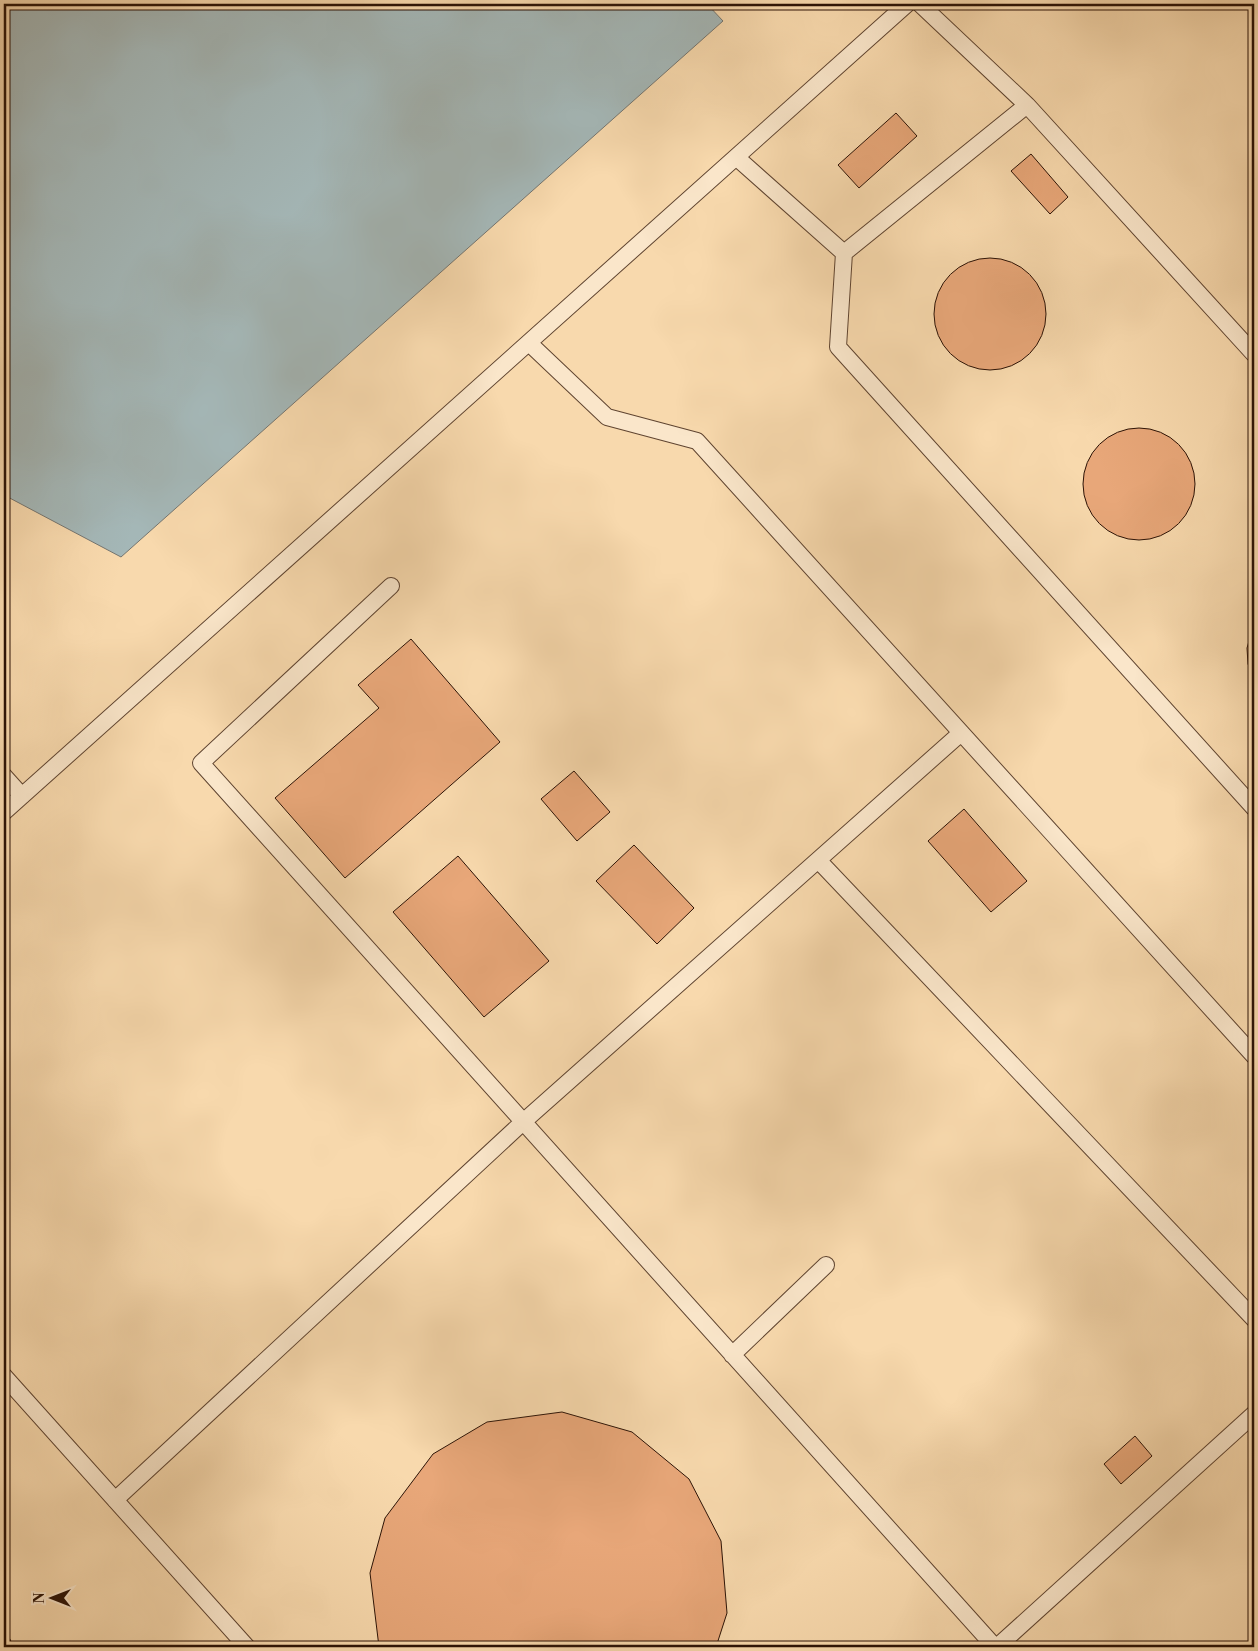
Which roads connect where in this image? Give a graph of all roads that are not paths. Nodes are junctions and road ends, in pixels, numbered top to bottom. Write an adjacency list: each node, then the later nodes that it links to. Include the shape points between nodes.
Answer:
1 (907, 4): 4 (lane)
2 (920, 4): 3 (lane)
3 (1027, 105): 5 (lane); 7 (lane)
4 (736, 157): 5 (lane); 6 (lane)
5 (844, 253): 12 (lane, via 838,347)
6 (529, 343): 9 (lane, via 607,417 697,441); 11 (lane)
7 (1254, 354)
8 (391, 586): 16 (lane, via 201,763)
9 (961, 733): 14 (lane); 15 (lane)
10 (4, 776): 11 (lane)
11 (22, 796): 13 (lane)
12 (1254, 808)
13 (4, 812)
14 (818, 860): 16 (lane); 18 (lane)
15 (1254, 1056)
16 (522, 1122): 19 (lane); 22 (lane)
17 (826, 1265): 19 (lane)
18 (1254, 1319)
19 (732, 1355): 24 (lane)
20 (4, 1376): 22 (lane)
21 (1254, 1414): 24 (lane)
22 (114, 1500): 23 (lane)
23 (247, 1647)
24 (996, 1647)

